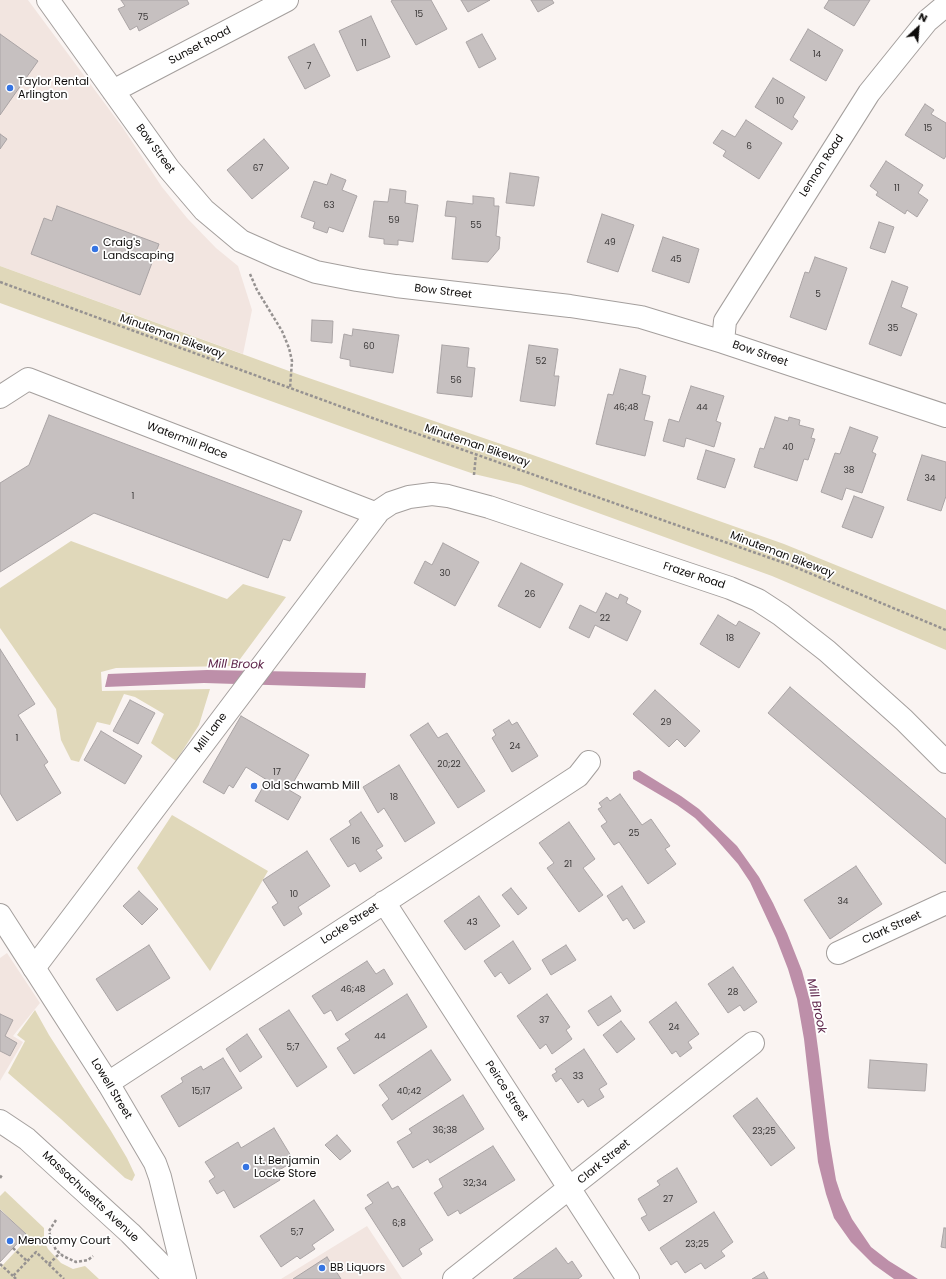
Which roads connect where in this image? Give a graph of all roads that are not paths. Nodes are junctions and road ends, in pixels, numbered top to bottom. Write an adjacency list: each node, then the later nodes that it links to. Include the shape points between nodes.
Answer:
1 (48, 0): 4 (street, Bow Street)
2 (287, 0): 4 (street, Sunset Road)
3 (946, 5): 5 (street, Lennon Road, via 927,21 869,93 725,321)
4 (113, 91): 5 (street, Bow Street, via 193,198 217,222 241,240 276,257 316,272 396,286 570,306 641,317)
5 (723, 342): 7 (street, Bow Street)
6 (0, 397): 8 (street, Watermill Place, via 28,380)
7 (946, 416)
8 (384, 508): 10 (street, Frazer Road, via 409,497 432,494 448,496 489,507 730,588 758,600 826,651 904,720); 15 (street, Mill Lane, via 243,690)
9 (589, 762): 11 (street, Locke Street, via 578,776)
10 (946, 762)
11 (384, 902): 17 (street, Locke Street); 19 (street, Peirce Street)
12 (946, 903): 14 (street, Clark Street)
13 (0, 915): 15 (street, Lowell Street)
14 (838, 953)
15 (34, 968): 17 (street, Lowell Street)
16 (753, 1043): 19 (street, Clark Street)
17 (108, 1083): 21 (street, Lowell Street, via 155,1163)
18 (0, 1122): 20 (street, Massachusetts Avenue, via 33,1145 130,1233)
19 (569, 1189): 22 (street, Clark Street); 23 (street, Peirce Street)
20 (175, 1279)
21 (185, 1279)
22 (454, 1279)
23 (628, 1279)

